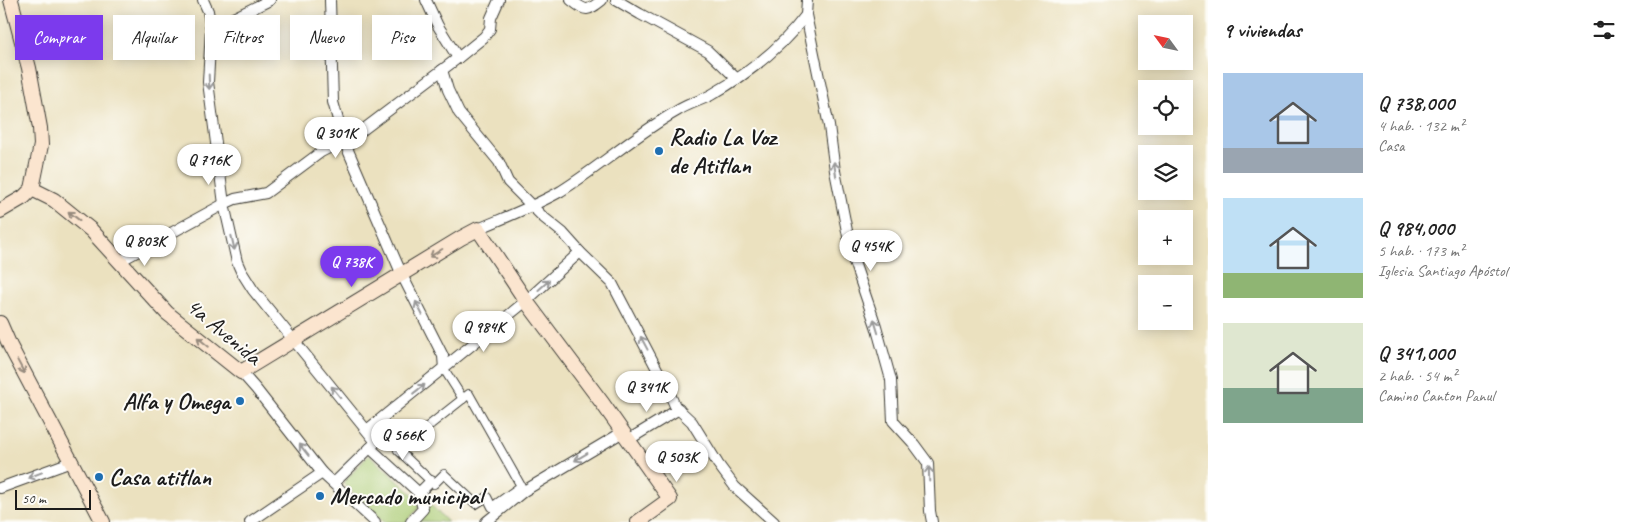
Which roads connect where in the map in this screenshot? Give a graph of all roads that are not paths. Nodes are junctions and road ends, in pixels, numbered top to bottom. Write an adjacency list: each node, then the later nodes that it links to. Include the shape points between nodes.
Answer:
1 (11, 0): 19 (main road, via 29,68 40,128 41,145)
2 (203, 0): 11 (street)
3 (270, 0): 12 (street)
4 (330, 0): 18 (street, via 333,102)
5 (426, 0): 14 (street)
6 (499, 0): 14 (street, via 490,29)
7 (570, 0): 8 (street, via 585,10 590,10)
8 (602, 0)
9 (616, 0): 17 (street, via 708,51)
10 (807, 0): 13 (street)
11 (209, 15)
12 (239, 15)
13 (806, 15): 17 (street, via 762,61); 50 (street, one-way to 13, via 928,463 893,421 891,380 852,256)
14 (458, 58): 16 (street)
15 (209, 60): 20 (street, one-way to 20, via 208,82)
16 (442, 70): 18 (street, via 360,132); 21 (street, via 459,113 499,162 508,182)
17 (737, 79): 21 (street, via 678,110 560,191)
18 (344, 140): 20 (street, via 266,193); 26 (street)
19 (32, 189): 22 (main road); 25 (main road, 4a Avenida, one-way to 19, via 91,230 54,200)
20 (224, 204): 25 (street); 29 (street, one-way to 29, via 241,271)
21 (532, 206): 23 (street); 24 (street)
22 (0, 211)
23 (478, 230): 26 (main road, one-way to 26); 27 (main road)
24 (580, 252): 27 (street, one-way to 24); 33 (street, one-way to 24, via 612,283)
25 (120, 261): 31 (main road, 4a Avenida, one-way to 25, via 167,313)
26 (402, 275): 29 (main road); 30 (street, one-way to 26, via 443,356)
27 (526, 301): 30 (street); 35 (main road)
28 (0, 323): 37 (main road, one-way to 37)
29 (294, 340): 31 (main road); 34 (street, one-way to 29)
30 (444, 369): 32 (street); 34 (street, one-way to 30)
31 (241, 372): 38 (street, 4a Avenida, one-way to 31)
32 (463, 399): 39 (street, via 398,450); 39 (street, via 469,394 521,486 492,507 486,498 476,504 444,474 434,484)
33 (679, 409): 35 (street); 49 (street, via 692,422 735,486)
34 (367, 430): 36 (street, via 376,442)
35 (625, 436): 47 (street, one-way to 47, via 524,491); 48 (main road, via 670,499)
36 (370, 448): 40 (street); 42 (street)
37 (71, 462): 41 (street, one-way to 41); 43 (main road)
38 (322, 473): 40 (street, 4a Avenida); 44 (street)
39 (430, 481): 42 (street)
40 (334, 483): 45 (street, 4a Avenida)
41 (0, 488)
42 (419, 493): 46 (street, via 423,509)
43 (103, 522)
44 (250, 522)
45 (375, 522)
46 (411, 522)
47 (486, 522)
48 (638, 522)
49 (774, 522)
50 (932, 522)

